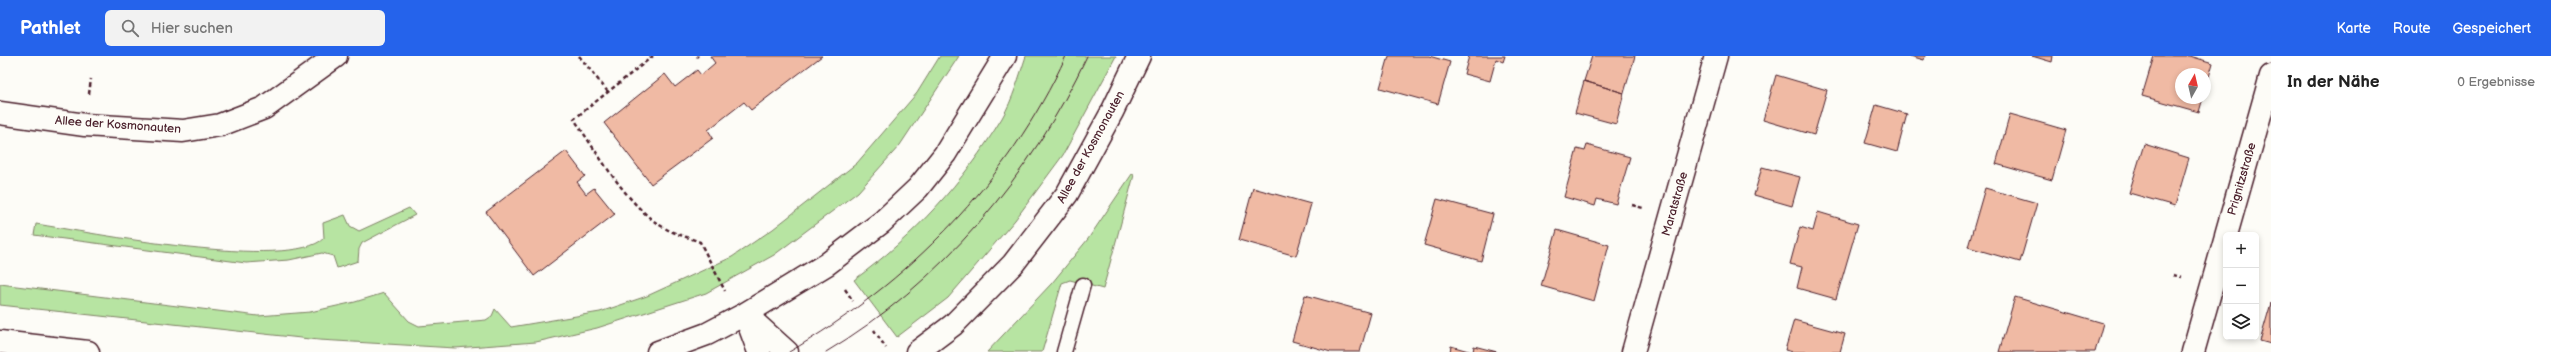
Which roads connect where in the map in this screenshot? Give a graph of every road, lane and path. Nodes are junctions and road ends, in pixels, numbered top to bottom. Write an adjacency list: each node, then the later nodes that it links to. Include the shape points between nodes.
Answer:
1 (336, 56): 9 (main road, Allee der Kosmonauten, via 264,108 220,125 183,131 85,125)
2 (579, 56): 8 (path)
3 (653, 56): 8 (path)
4 (1005, 56): 16 (main road, via 945,154 918,188 882,222 844,252)
5 (1139, 56): 24 (main road, Allee der Kosmonauten, via 1068,194 1013,264 953,325)
6 (1716, 56): 26 (main road, Maratstraße)
7 (2271, 76): 10 (main road, Prignitzstraße)
8 (608, 92): 14 (path, via 574,119 608,168 645,214 663,228 700,242)
9 (0, 113)
10 (2227, 232)
11 (2223, 246): 27 (main road, Prignitzstraße)
12 (1083, 285): 25 (lane)
13 (844, 288): 15 (path)
14 (725, 291)
15 (853, 301)
16 (745, 314): 21 (main road, via 707,334); 22 (main road); 23 (main road)
17 (874, 330): 19 (path)
18 (0, 342): 20 (main road)
19 (888, 349)
20 (88, 352)
21 (658, 352)
22 (759, 352)
23 (787, 352)
24 (917, 352)
25 (1064, 352)
26 (1633, 352)
27 (2193, 352)

